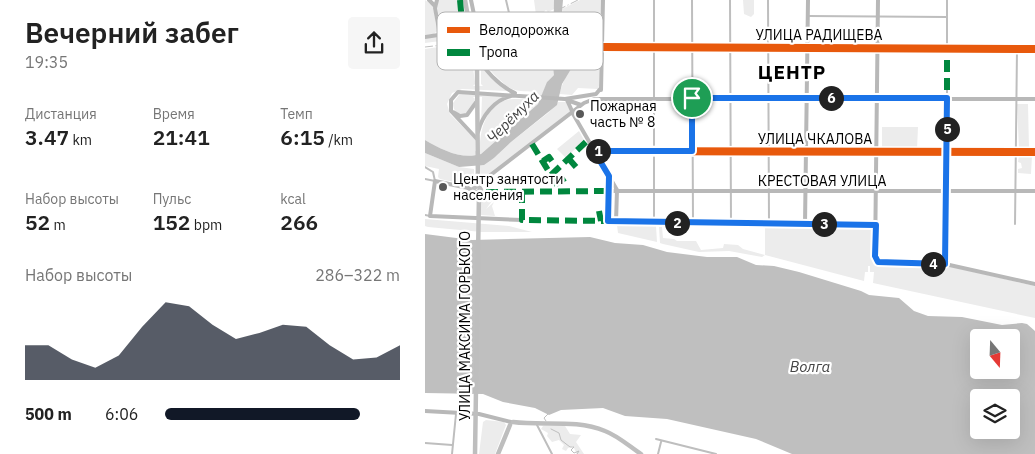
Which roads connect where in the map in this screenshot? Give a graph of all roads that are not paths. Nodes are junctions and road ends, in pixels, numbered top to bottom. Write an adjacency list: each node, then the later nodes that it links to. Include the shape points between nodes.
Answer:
1 (430, 0): 2 (street); 11 (street)
2 (437, 0): 11 (street)
3 (603, 0): 16 (street)
4 (654, 0): 17 (street)
5 (692, 0): 18 (street)
6 (730, 0): 19 (street)
7 (768, 0): 20 (street)
8 (808, 0): 12 (street)
9 (878, 0): 13 (street)
10 (947, 0): 14 (street)
11 (435, 8): 15 (street)
12 (808, 16): 13 (street); 21 (street)
13 (878, 16): 14 (street); 22 (street)
14 (947, 17): 23 (street)
15 (437, 19)
16 (603, 47): 17 (street, УЛИЦА РАДИЩЕВА)
17 (654, 48): 18 (street, УЛИЦА РАДИЩЕВА); 35 (street)
18 (692, 48): 19 (street, УЛИЦА РАДИЩЕВА); 36 (street)
19 (730, 48): 20 (street, УЛИЦА РАДИЩЕВА); 37 (street)
20 (768, 48): 21 (street, УЛИЦА РАДИЩЕВА); 43 (street)
21 (807, 48): 22 (street, УЛИЦА РАДИЩЕВА); 38 (street)
22 (878, 48): 23 (street, УЛИЦА РАДИЩЕВА); 39 (street)
23 (947, 48): 24 (street, УЛИЦА РАДИЩЕВА)
24 (1017, 49): 25 (street, УЛИЦА РАДИЩЕВА); 44 (street)
25 (1035, 49)
26 (476, 70): 41 (main road, УЛИЦА МАКСИМА ГОРЬКОГО)
27 (487, 70): 31 (street, via 507,89)
28 (602, 70): 29 (street)
29 (601, 88): 32 (street, via 597,94); 33 (street)
30 (947, 90): 40 (street)
31 (522, 95): 42 (street); 47 (street, via 463,91 453,96); 50 (street, via 505,98 494,106 481,124)
32 (577, 96): 33 (street); 42 (street); 46 (street); 48 (street, via 583,99)
33 (600, 97): 34 (street); 34 (street); 48 (street)
34 (610, 98): 35 (street)
35 (653, 98): 36 (street); 52 (street)
36 (692, 98): 37 (street); 53 (street)
37 (730, 98): 43 (street); 54 (street)
38 (807, 98): 39 (street); 43 (street); 56 (street)
39 (878, 98): 40 (street); 57 (street)
40 (947, 98): 44 (street); 58 (street)
41 (478, 99): 47 (street, via 471,112 463,116 453,113); 50 (main road, УЛИЦА МАКСИМА ГОРЬКОГО)
42 (565, 99): 46 (street); 49 (street)
43 (768, 99): 55 (street)
44 (1016, 99): 45 (street); 59 (street)
45 (1035, 100)
46 (575, 103): 48 (street); 49 (street)
47 (450, 104): 50 (street, via 454,116 473,133)
48 (582, 104): 49 (street)
49 (572, 112): 51 (street); 64 (street)
50 (477, 144): 66 (main road, УЛИЦА МАКСИМА ГОРЬКОГО)
51 (594, 151): 52 (street, УЛИЦА ЧКАЛОВА); 62 (street)
52 (654, 151): 53 (street, УЛИЦА ЧКАЛОВА); 77 (street)
53 (692, 151): 54 (street, УЛИЦА ЧКАЛОВА); 72 (street)
54 (730, 151): 55 (street, УЛИЦА ЧКАЛОВА); 73 (street)
55 (768, 151): 56 (street, УЛИЦА ЧКАЛОВА); 74 (street)
56 (806, 151): 57 (street, УЛИЦА ЧКАЛОВА); 75 (street)
57 (877, 152): 58 (street, УЛИЦА ЧКАЛОВА); 76 (street)
58 (947, 152): 59 (street, УЛИЦА ЧКАЛОВА); 67 (street)
59 (1016, 152): 60 (street, УЛИЦА ЧКАЛОВА); 70 (street)
60 (1035, 152)
61 (425, 167): 65 (street, via 433,172)
62 (609, 176): 68 (street); 69 (street)
63 (425, 179): 65 (street)
64 (484, 180): 66 (street); 66 (street)
65 (435, 181): 66 (street); 79 (street)
66 (477, 187): 101 (main road, УЛИЦА МАКСИМА ГОРЬКОГО)
67 (947, 190): 70 (street, КРЕСТОВАЯ УЛИЦА); 76 (street, КРЕСТОВАЯ УЛИЦА); 89 (street)
68 (609, 191): 69 (street, КРЕСТОВАЯ УЛИЦА); 81 (street, via 608,221)
69 (617, 191): 77 (street, КРЕСТОВАЯ УЛИЦА); 81 (street)
70 (1016, 191): 71 (street, КРЕСТОВАЯ УЛИЦА); 87 (street)
71 (1035, 191)
72 (693, 192): 73 (street, КРЕСТОВАЯ УЛИЦА); 77 (street, КРЕСТОВАЯ УЛИЦА); 83 (street)
73 (731, 192): 74 (street, КРЕСТОВАЯ УЛИЦА); 84 (street)
74 (768, 192): 75 (street, КРЕСТОВАЯ УЛИЦА); 85 (street)
75 (806, 192): 76 (street, КРЕСТОВАЯ УЛИЦА); 86 (street)
76 (877, 192): 88 (street)
77 (654, 193): 82 (street)
78 (425, 215): 79 (street)
79 (431, 216): 80 (street)
80 (522, 220)
81 (617, 222): 82 (street)
82 (654, 223): 83 (street)
83 (693, 223): 84 (street)
84 (731, 223): 85 (street)
85 (769, 224): 86 (street)
86 (805, 224): 88 (street)
87 (1015, 224)
88 (876, 225): 89 (street, via 876,261)
89 (945, 264): 90 (street)
90 (1035, 284)
91 (425, 411): 92 (street)
92 (456, 412): 93 (street, via 479,414); 98 (street)
93 (512, 424): 94 (main road); 102 (main road)
94 (536, 424): 99 (main road, via 592,427 611,434); 103 (street)
95 (656, 439): 96 (street)
96 (661, 441): 106 (street); 107 (street)
97 (425, 443): 98 (street)
98 (453, 445): 100 (street)
99 (632, 448): 104 (street); 105 (main road)
100 (452, 454)
101 (475, 454)
102 (499, 454)
103 (551, 454)
104 (631, 454)
105 (641, 454)
106 (658, 454)
107 (716, 454)

